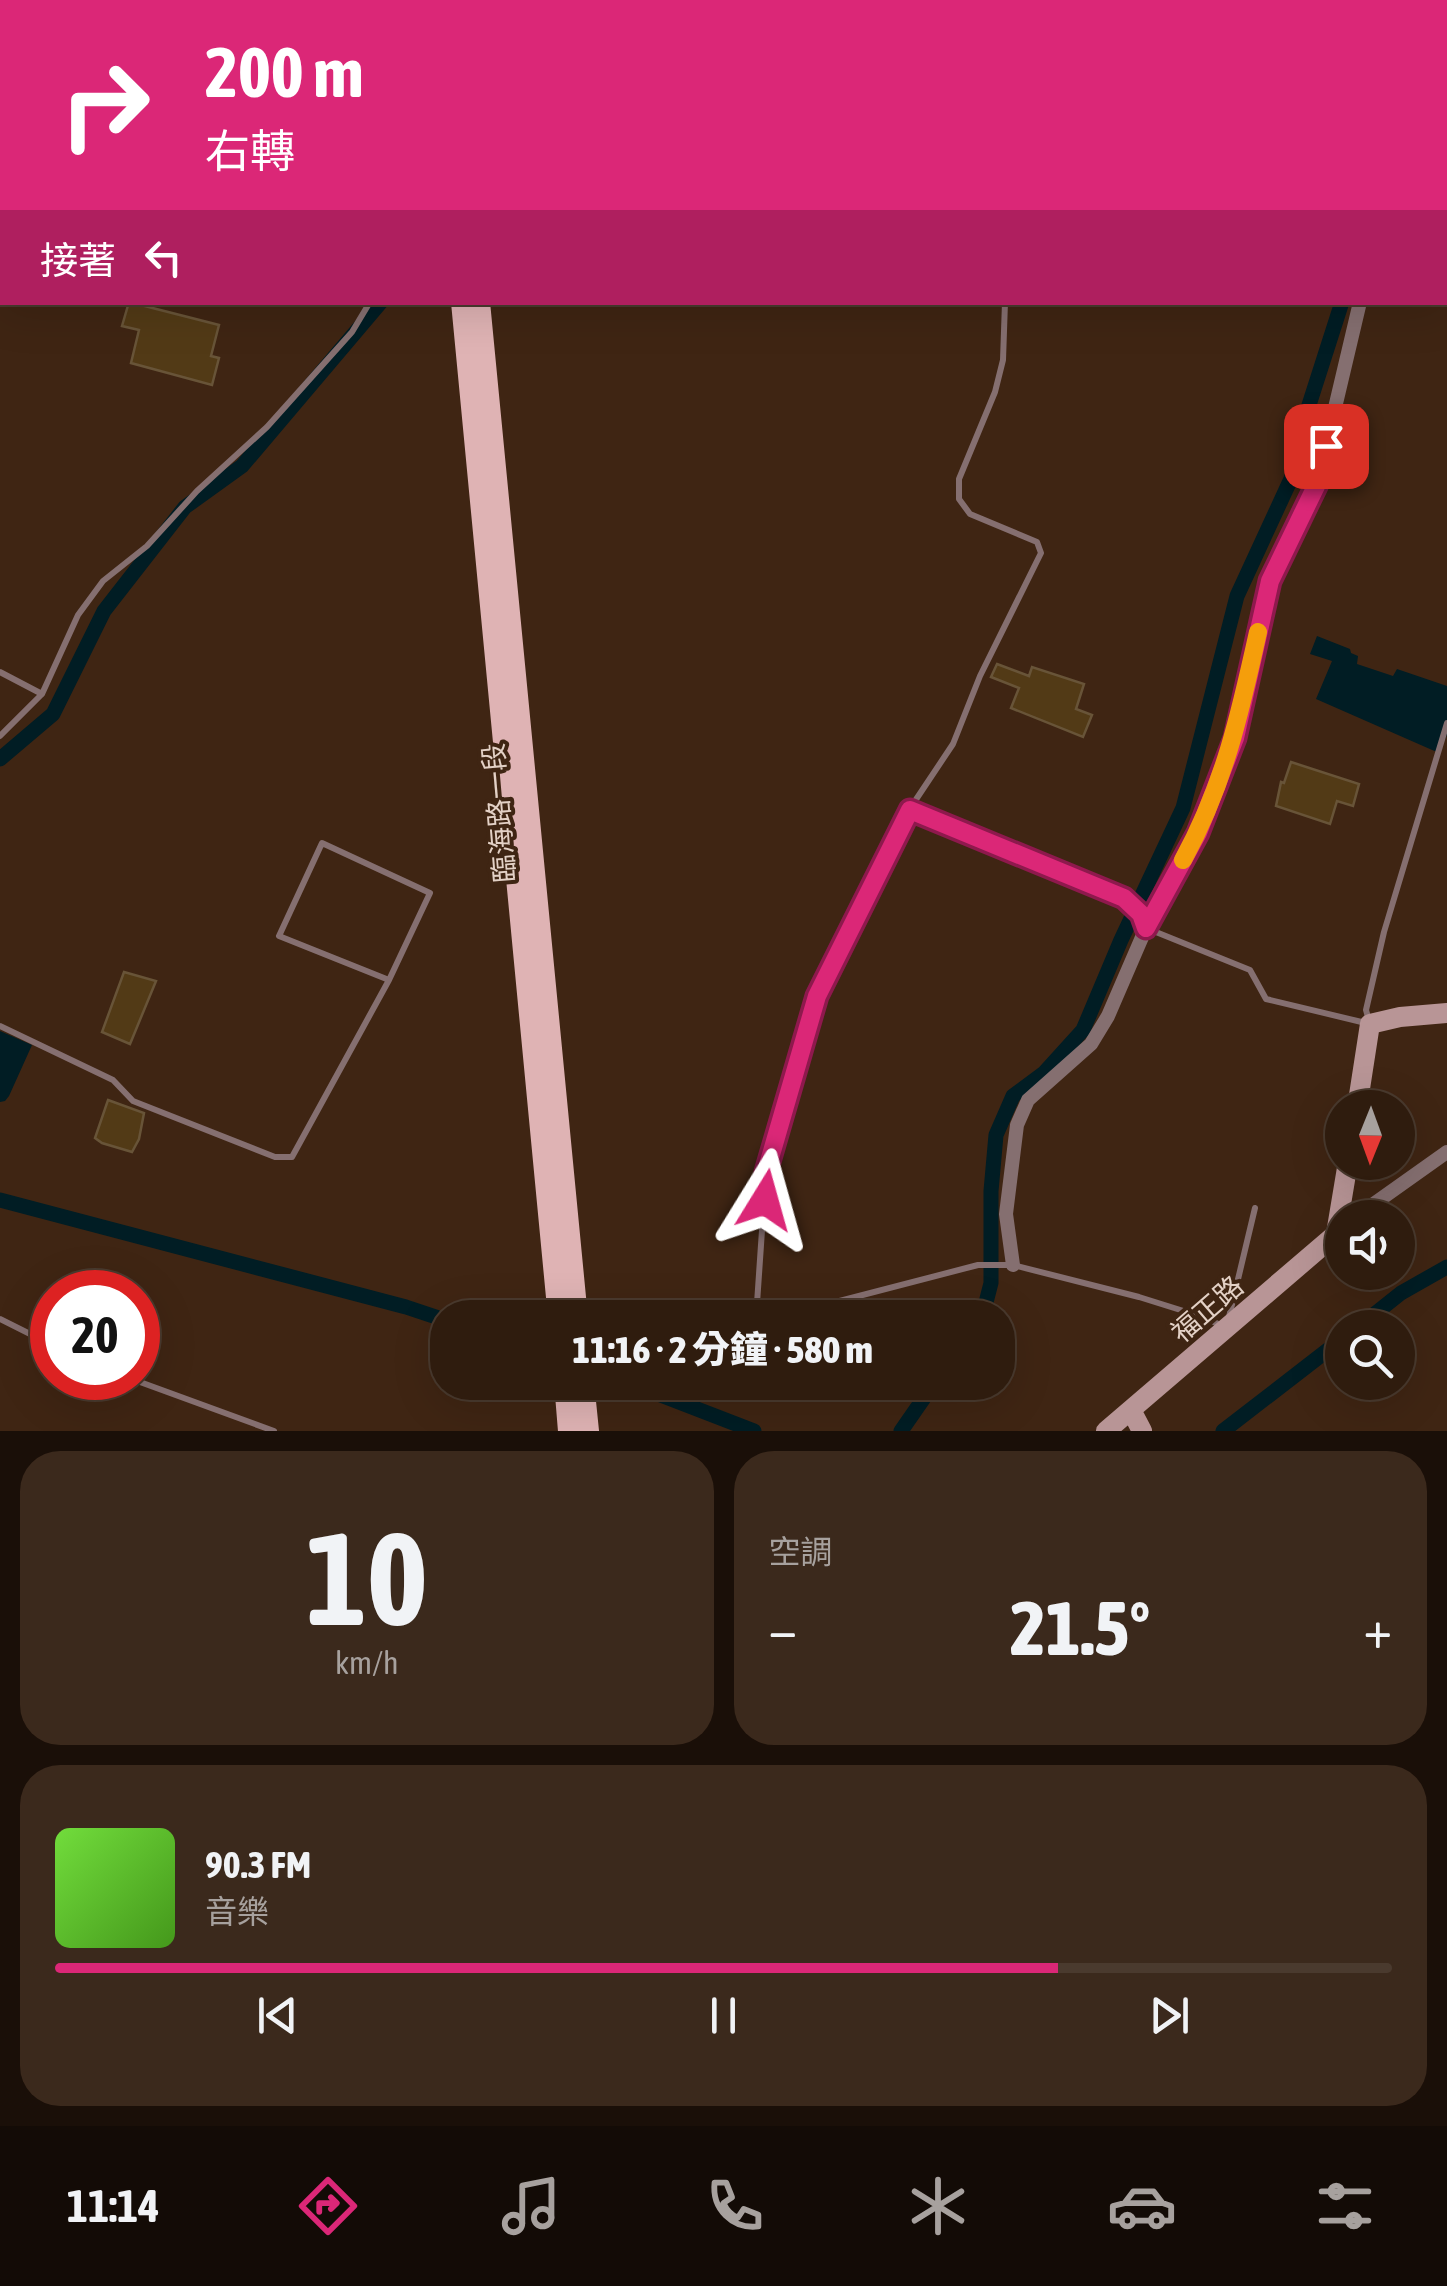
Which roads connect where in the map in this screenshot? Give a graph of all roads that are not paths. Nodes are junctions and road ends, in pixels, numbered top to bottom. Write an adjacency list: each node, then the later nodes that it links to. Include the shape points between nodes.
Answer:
1 (368, 305): 7 (lane, via 267,427 147,546 103,580 78,614)
2 (462, 305): 22 (main road, 臨海路一段)
3 (479, 305): 23 (main road, 臨海路一段)
4 (1004, 305): 10 (lane, via 1003,360 959,478 959,499 970,514 1037,542 1041,553 953,744)
5 (1359, 305): 11 (street, via 1317,484 1270,581 1235,738 1198,833)
6 (0, 672): 7 (lane)
7 (42, 694): 9 (lane)
8 (1447, 723): 14 (lane, via 1384,932 1366,1010)
9 (0, 736)
10 (910, 810): 11 (lane, via 1124,898); 24 (lane, via 807,1024 766,1172)
11 (1146, 928): 14 (lane, via 1250,970 1266,999); 21 (street, via 1091,1044 1028,1100 1017,1125 1006,1214)
12 (389, 980): 12 (lane, via 280,936 322,844 430,893); 15 (lane, via 292,1157 275,1158 133,1101 113,1080)
13 (1447, 1013): 14 (street)
14 (1370, 1024): 16 (street)
15 (0, 1026)
16 (1359, 1090)
17 (1447, 1152): 18 (street)
18 (1379, 1200)
19 (1255, 1208): 27 (lane)
20 (1325, 1242): 27 (street, 福正路)
21 (1013, 1265): 25 (lane, via 978,1265); 27 (lane, via 1140,1297)
22 (557, 1300)
23 (575, 1300)
24 (757, 1300)
25 (843, 1300)
26 (0, 1319): 28 (lane)
27 (1226, 1329): 33 (street, 福正路)
28 (30, 1334)
29 (160, 1389): 34 (lane)
30 (568, 1400): 35 (main road)
31 (578, 1400): 35 (lane)
32 (584, 1400): 36 (main road)
33 (1130, 1410): 37 (street, 福正路); 38 (street)
34 (274, 1431)
35 (572, 1431)
36 (588, 1431)
37 (1106, 1431)
38 (1142, 1431)

